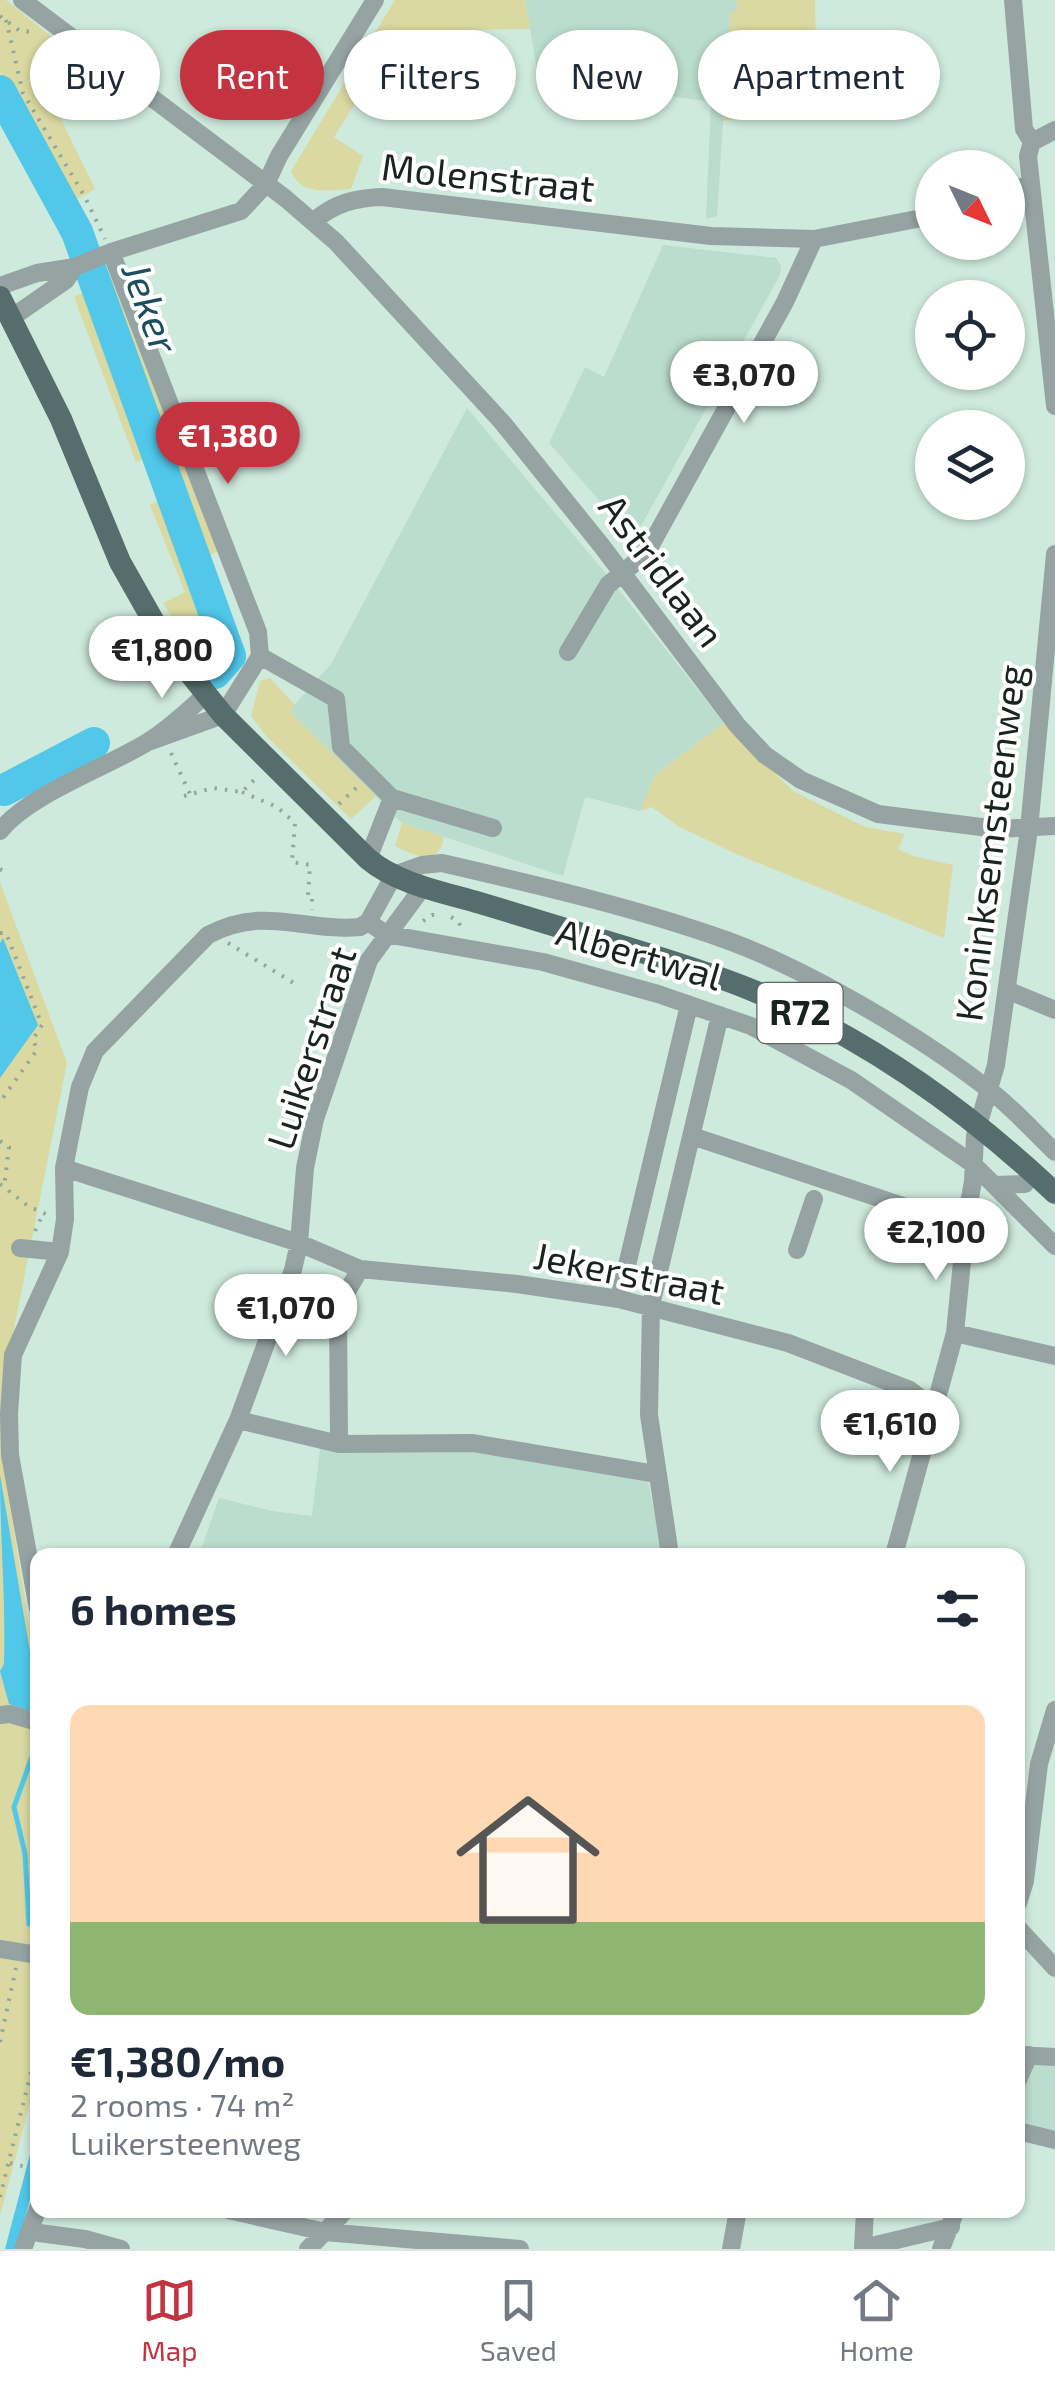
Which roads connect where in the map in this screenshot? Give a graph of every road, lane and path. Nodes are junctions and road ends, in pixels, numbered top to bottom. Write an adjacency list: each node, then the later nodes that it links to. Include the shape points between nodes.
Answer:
1 (22, 0): 7 (street)
2 (375, 0): 7 (street)
3 (1013, 0): 6 (street, via 1024,129)
4 (6, 20): 13 (path, via 23,93 84,197)
5 (1055, 130): 6 (street)
6 (1032, 142): 8 (street)
7 (266, 184): 11 (street); 13 (street, via 241,211)
8 (1030, 184): 9 (street); 18 (street)
9 (1025, 186)
10 (915, 220): 12 (street, Molenstraat)
11 (314, 221): 12 (street, Molenstraat, via 335,206 382,197 710,236); 20 (street, Astridlaan, via 502,422)
12 (814, 239): 20 (street, via 652,543)
13 (104, 255): 14 (street); 22 (street, via 258,632)
14 (75, 267): 15 (street); 17 (street)
15 (0, 286)
16 (0, 297): 17 (main road, R72)
17 (12, 318): 23 (main road, R72, via 137,594)
18 (1055, 406)
19 (1055, 554): 34 (street, Koninksemsteenweg)
20 (621, 573): 21 (street); 34 (street, Astridlaan, via 737,725 801,780 878,814)
21 (568, 652)
22 (260, 656): 24 (street); 27 (street, via 336,698 341,746)
23 (206, 694): 24 (main road, R72); 25 (street)
24 (223, 714): 25 (street); 26 (main road, Albertwal / R72)
25 (156, 739): 28 (path, via 187,795 212,788); 31 (street)
26 (270, 763): 28 (path); 30 (main road, Albertwal / R72)
27 (368, 776): 29 (street); 30 (path)
28 (242, 792): 39 (path, via 295,823 292,862 310,865)
29 (392, 798): 33 (street); 35 (street)
30 (324, 817): 35 (main road, Albertwal / R72)
31 (3, 821)
32 (1055, 826): 34 (street, Astridlaan)
33 (493, 828)
34 (1029, 829): 44 (street, Koninksemsteenweg)
35 (368, 860): 36 (main road, Albertwal / R72)
36 (394, 876): 37 (main road, Albertwal / R72); 38 (street); 48 (street, Albertwal, via 442,863 731,942 892,1025)
37 (423, 887): 42 (street, Luikerstraat); 50 (main road, Albertwal / R72, via 755,992 870,1050)
38 (368, 922): 39 (street, via 346,928); 42 (street, Albertwal)
39 (310, 924): 40 (street, via 257,919)
40 (214, 932): 43 (path); 55 (street, via 95,1051 80,1087)
41 (0, 933): 49 (path, via 6,933 42,1025 32,1038 37,1050)
42 (386, 934): 45 (street, Albertwal, via 543,962); 64 (street, Luikerstraat, via 369,960 315,1119)
43 (297, 985)
44 (1007, 990): 46 (street); 48 (street, Koninksemsteenweg)
45 (689, 1005): 47 (street, Albertwal); 70 (street)
46 (1055, 1010)
47 (720, 1015): 51 (street); 54 (street, Albertwal, via 852,1080)
48 (990, 1090): 50 (street, Koninksemsteenweg); 53 (street, Albertwal)
49 (0, 1102)
50 (977, 1130): 54 (street, Koninksemsteenweg); 56 (main road, R72); 60 (main road)
51 (692, 1136): 59 (street); 71 (street)
52 (0, 1141): 58 (path, via 8,1148)
53 (1055, 1152)
54 (973, 1164): 57 (street, Albertwal); 63 (street, Koninksemsteenweg)
55 (64, 1168): 64 (street, Jekerstraat); 68 (street)
56 (1024, 1184): 57 (street); 62 (main road, R72)
57 (995, 1185): 65 (street, Albertwal)
58 (2, 1186): 61 (path)
59 (818, 1187): 63 (street); 67 (street)
60 (1055, 1194)
61 (36, 1211)
62 (1055, 1213)
63 (966, 1221): 72 (street, Koninksemsteenweg)
64 (299, 1243): 69 (street, Jekerstraat); 75 (street, Luikerstraat)
65 (1055, 1246)
66 (20, 1248): 68 (street)
67 (797, 1250)
68 (60, 1252): 81 (street, via 13,1356 10,1455)
69 (360, 1269): 70 (street, Jekerstraat); 76 (street, via 338,1307)
70 (619, 1299): 71 (street, Jekerstraat)
71 (651, 1305): 74 (street, Jekerstraat, via 788,1343 910,1390); 77 (street, via 649,1415)
72 (956, 1332): 73 (street); 74 (street, Koninksemsteenweg)
73 (1055, 1356)
74 (934, 1410): 80 (street, Koninksemsteenweg)
75 (238, 1420): 76 (street); 78 (street, Luikerstraat)
76 (339, 1444): 77 (street, via 473,1443)
77 (656, 1474): 79 (street)
78 (179, 1548)
79 (669, 1548)
80 (896, 1548)
81 (30, 1565)
82 (1055, 1710): 85 (street, via 1039,1764)
83 (5, 1715): 84 (street)
84 (30, 1720)
85 (1025, 1881)
86 (1025, 1934): 88 (street)
87 (19, 1952): 89 (path)
88 (1055, 1968)
89 (0, 2042)
90 (1025, 2056): 91 (street)
91 (1055, 2057)
92 (30, 2078): 95 (path)
93 (1025, 2133): 94 (street)
94 (1055, 2140)
95 (10, 2162): 96 (path); 97 (path)
96 (30, 2168)
97 (0, 2197)
98 (34, 2218): 108 (street)
99 (263, 2218): 104 (street)
100 (338, 2218): 104 (street)
101 (737, 2218): 112 (street)
102 (865, 2218): 113 (street)
103 (953, 2219): 113 (street); 114 (street)
104 (325, 2232): 107 (street); 110 (street)
105 (39, 2233): 106 (street)
106 (83, 2244): 109 (street)
107 (420, 2245): 111 (street)
108 (23, 2249)
109 (121, 2249)
110 (308, 2249)
111 (520, 2249)
112 (731, 2249)
113 (863, 2249)
114 (940, 2249)

